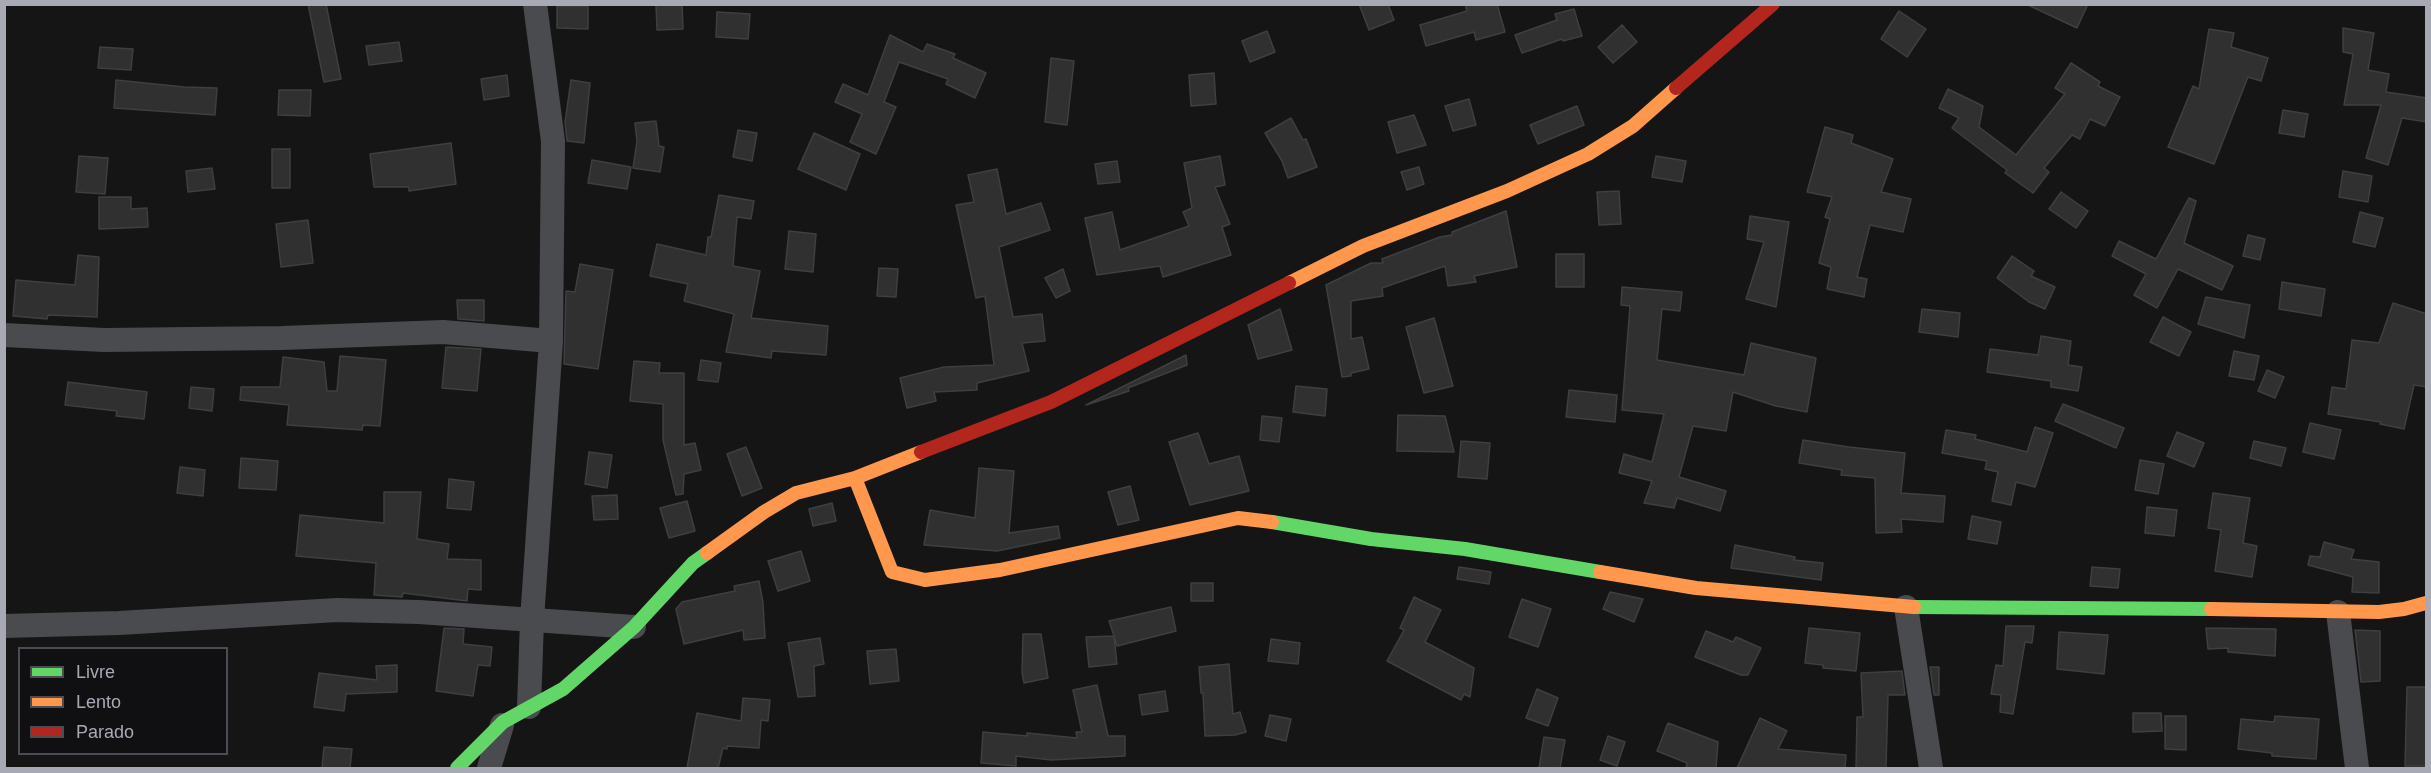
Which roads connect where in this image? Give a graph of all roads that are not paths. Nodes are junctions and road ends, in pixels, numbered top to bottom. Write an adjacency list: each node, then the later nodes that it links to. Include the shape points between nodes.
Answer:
1 (535, 4): 4 (street, via 553,141)
2 (1773, 4): 5 (street, via 1633,126 1588,154 1508,191 1363,246 1051,402)
3 (4, 335): 4 (street, via 128,340 443,332)
4 (551, 341): 9 (street)
5 (855, 478): 7 (street, via 892,572 925,580 1000,570 1238,518 1466,549 1696,588); 11 (street, via 796,493 764,512 693,563)
6 (2427, 603): 8 (street, via 2379,612)
7 (1906, 608): 8 (street); 16 (street)
8 (2338, 612): 17 (street)
9 (532, 620): 10 (street, via 338,610); 11 (street); 12 (street)
10 (4, 626)
11 (634, 627): 12 (street, via 563,689)
12 (529, 707): 13 (street)
13 (503, 722): 14 (street); 15 (street)
14 (457, 768)
15 (489, 768)
16 (1931, 768)
17 (2357, 768)

